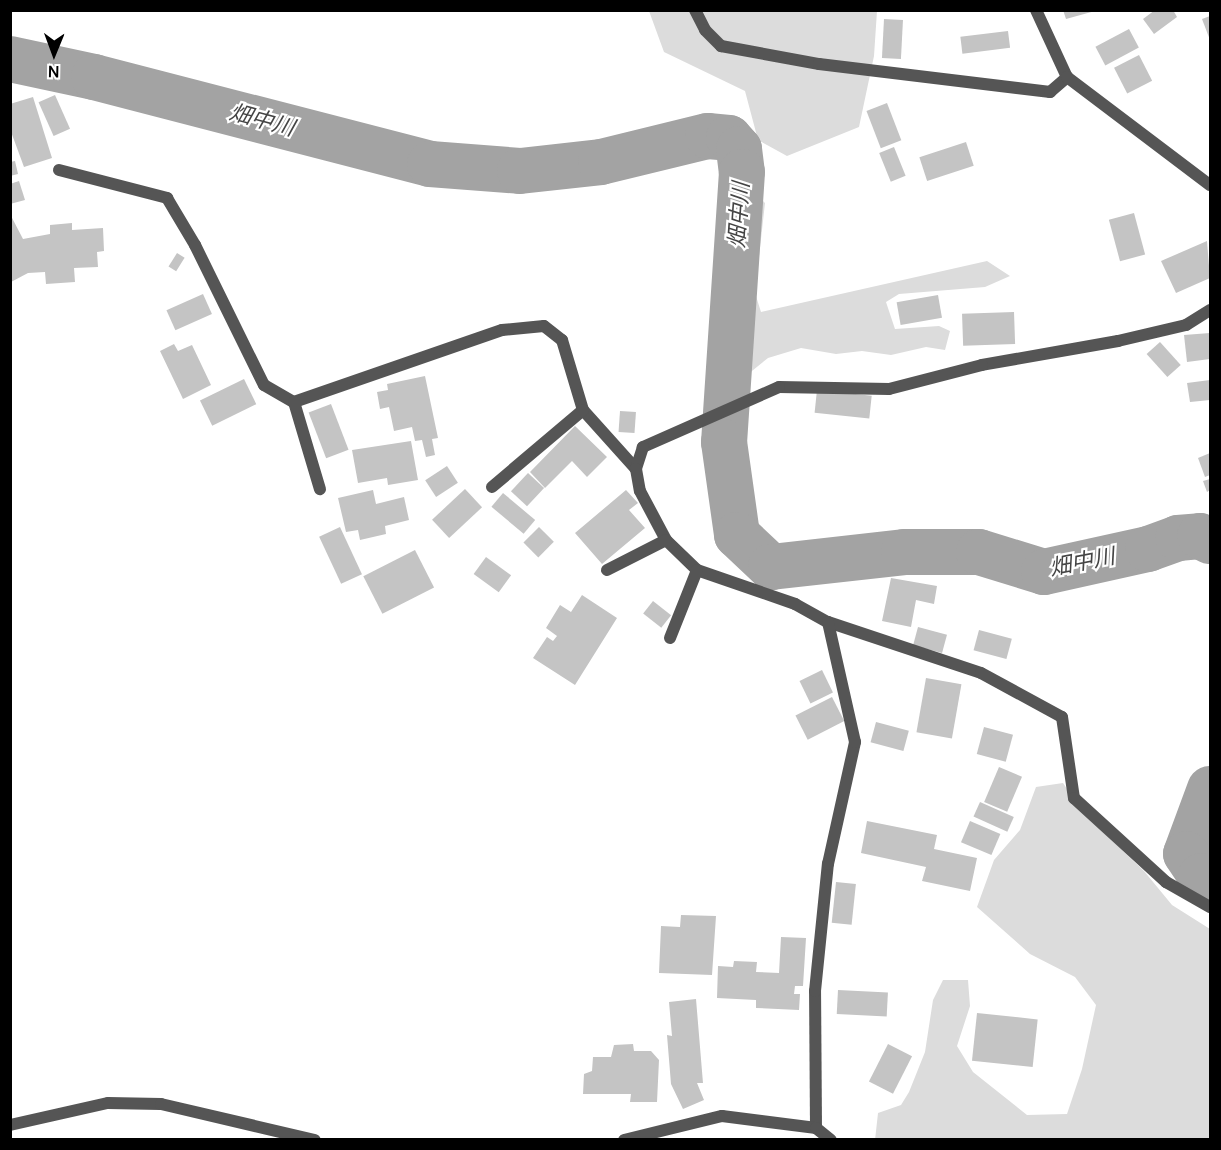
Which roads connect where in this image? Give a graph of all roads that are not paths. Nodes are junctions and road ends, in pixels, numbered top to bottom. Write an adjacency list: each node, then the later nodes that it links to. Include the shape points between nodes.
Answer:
1 (694, 10): 3 (street, via 705,30 721,46 808,62 1050,92)
2 (1036, 10): 3 (street)
3 (1067, 77): 5 (street)
4 (59, 170): 7 (street, via 167,198 195,245 264,385)
5 (1210, 184)
6 (1210, 310): 9 (street, via 1186,324 982,364 889,389 779,387 643,447)
7 (294, 402): 8 (street, via 502,330 543,326 561,340); 11 (street)
8 (583, 411): 9 (street); 10 (street)
9 (636, 469): 12 (street, via 640,491)
10 (492, 487)
11 (320, 489)
12 (666, 540): 13 (street); 14 (street)
13 (607, 570)
14 (697, 570): 15 (street, via 795,604); 16 (street)
15 (828, 622): 17 (street, via 981,673 1062,717 1074,798 1166,882); 19 (street, via 855,742 828,864 817,968 813,1076)
16 (670, 638)
17 (1210, 907)
18 (10, 1125): 20 (street, via 108,1103 161,1104)
19 (825, 1136): 21 (street, via 722,1116)
20 (315, 1140)
21 (624, 1140)

